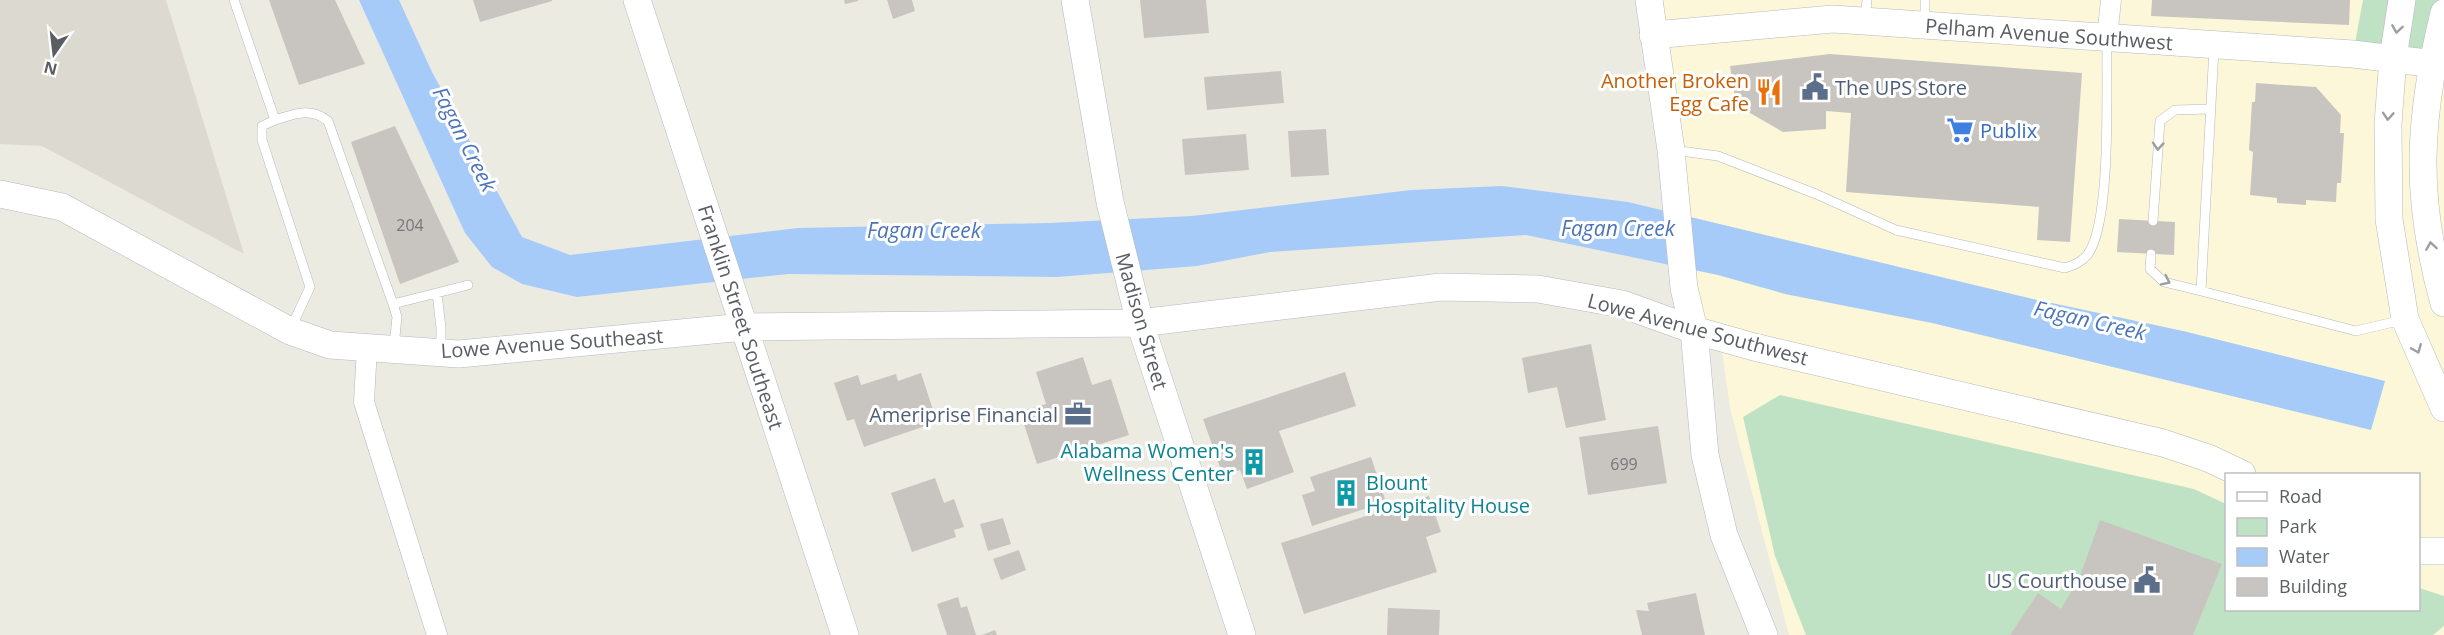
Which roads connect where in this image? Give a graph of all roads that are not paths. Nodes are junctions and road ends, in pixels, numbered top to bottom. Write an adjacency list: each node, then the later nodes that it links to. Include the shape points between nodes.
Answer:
1 (234, 0): 16 (lane)
2 (637, 0): 28 (street, Franklin Street Southeast)
3 (1075, 0): 27 (street, Madison Street, via 1110,202)
4 (1648, 0): 10 (street)
5 (2111, 0): 11 (street)
6 (2402, 0): 13 (street, one-way to 13)
7 (1866, 10): 8 (street, Pelham Avenue Southwest); 10 (street, Pelham Avenue Southwest, via 1833,19)
8 (1925, 13): 11 (street, Pelham Avenue Southwest)
9 (2444, 13): 14 (street)
10 (1653, 35): 17 (street)
11 (2107, 38): 12 (street, Pelham Avenue Southwest); 17 (lane, via 2103,213 2088,253 2077,264 2065,268 1896,231 1816,194 1718,156)
12 (2214, 46): 13 (street, Pelham Avenue Southwest); 15 (lane)
13 (2393, 58): 14 (street, Pelham Avenue Southwest); 26 (street, one-way to 26, via 2388,124 2389,219)
14 (2438, 64): 24 (street, one-way to 14, via 2423,202 2421,159)
15 (2210, 109): 19 (lane, one-way to 19, via 2175,110 2160,121); 22 (lane)
16 (275, 120): 25 (lane, via 305,111 318,113 328,121); 30 (lane, via 262,126 262,140 309,287)
17 (1671, 150): 29 (street, via 1684,288)
18 (0, 194): 30 (street, Lowe Avenue Southeast, via 62,207)
19 (2153, 221)
20 (2151, 254): 22 (lane, one-way to 22, via 2150,269 2164,282)
21 (468, 285): 23 (lane)
22 (2201, 291): 26 (lane, via 2356,331)
23 (436, 293): 25 (lane); 32 (lane)
24 (2444, 303)
25 (393, 304): 31 (lane, via 397,317)
26 (2405, 319): 33 (street, one-way to 33)
27 (1140, 323): 28 (street, Lowe Avenue Southeast); 29 (street, Lowe Avenue Southwest, via 1441,287 1538,289 1622,304); 39 (street, Madison Street)
28 (744, 327): 32 (street, Lowe Avenue Southeast, via 459,354); 38 (street, Franklin Street Southeast)
29 (1694, 330): 34 (street, Lowe Avenue Southwest, via 2163,442); 40 (street, via 1705,455 1724,535)
30 (290, 331): 31 (street, Lowe Avenue Southeast, via 330,345)
31 (380, 348): 32 (street, Lowe Avenue Southeast); 37 (street, via 364,402)
32 (441, 352)
33 (2444, 408)
34 (2240, 473)
35 (2420, 550): 36 (street)
36 (2444, 551)
37 (437, 635)
38 (845, 635)
39 (1242, 635)
40 (1764, 635)

